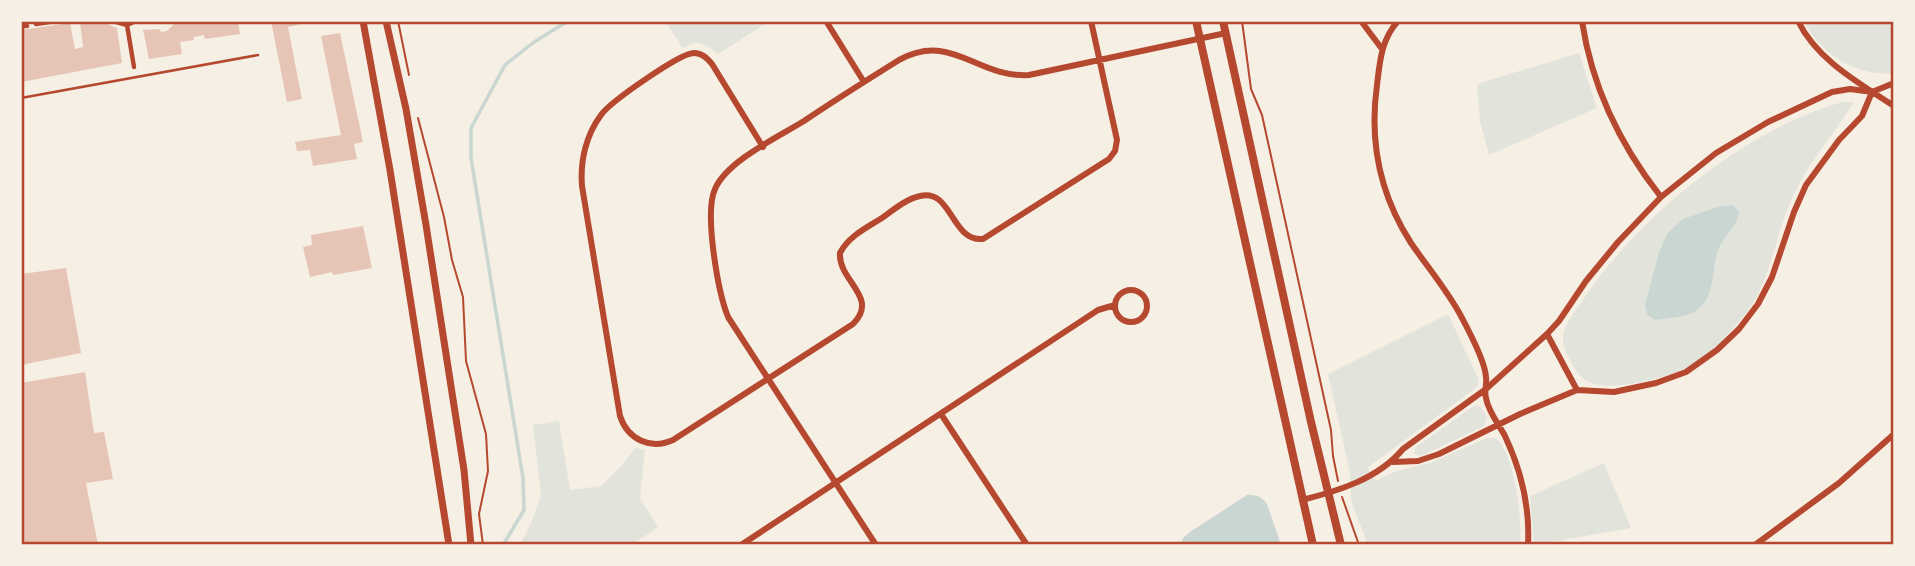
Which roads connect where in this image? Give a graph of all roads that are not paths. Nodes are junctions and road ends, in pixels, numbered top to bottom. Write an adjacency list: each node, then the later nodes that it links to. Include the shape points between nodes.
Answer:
1 (56, 21): 14 (street)
2 (113, 21): 15 (street)
3 (136, 21): 15 (street)
4 (363, 21): 41 (street)
5 (386, 21): 42 (street, via 426,225)
6 (825, 21): 22 (street)
7 (1091, 21): 20 (street)
8 (1196, 21): 17 (main road)
9 (1223, 21): 16 (main road)
10 (1361, 21): 18 (street)
11 (1398, 21): 18 (street)
12 (1582, 21): 28 (street, via 1588,57 1606,110)
13 (1798, 21): 24 (street, via 1814,46)
14 (36, 24)
15 (127, 25): 21 (street)
16 (1226, 33): 17 (street); 39 (main road)
17 (1200, 39): 20 (street); 40 (main road)
18 (1382, 49): 32 (street, via 1373,114 1381,178 1403,229 1462,317 1483,364)
19 (258, 55): 25 (lane)
20 (1100, 61): 22 (street, via 1020,76 947,51 924,49); 31 (street, via 1117,139 1109,159 983,239 965,235 933,197 921,195 899,206 853,236 840,253 841,266 862,299 859,318)
21 (134, 67)
22 (864, 82): 27 (street)
23 (1894, 83): 24 (street)
24 (1872, 92): 26 (street); 28 (street, via 1832,92 1768,122 1716,153); 33 (street, via 1862,116 1806,185 1763,296 1733,335 1672,378 1614,391)
25 (21, 98)
26 (1894, 106)
27 (763, 147): 31 (street, via 720,180 711,200 710,218 725,310); 31 (street, via 712,64 703,55 691,53 607,107 590,133 582,170 620,416 630,433 647,443 669,442)
28 (1661, 197): 30 (street, via 1586,281)
29 (1115, 305): 29 (street, via 1118,316 1130,322 1143,317 1147,304 1140,292 1129,290 1119,295); 34 (street, via 1098,310)
30 (1547, 334): 32 (street); 33 (street)
31 (768, 380): 38 (street)
32 (1486, 389): 35 (street); 37 (street, via 1403,449)
33 (1577, 390): 35 (street)
34 (941, 414): 38 (street); 45 (street)
35 (1499, 425): 37 (street, via 1418,461); 48 (street, via 1524,495)
36 (1894, 434): 49 (street, via 1839,483)
37 (1393, 462): 39 (street)
38 (834, 483): 43 (street); 44 (street)
39 (1327, 494): 40 (street); 47 (main road)
40 (1302, 500): 46 (main road)
41 (449, 545)
42 (471, 545)
43 (741, 545)
44 (876, 545)
45 (1027, 545)
46 (1314, 545)
47 (1341, 545)
48 (1528, 545)
49 (1755, 545)

